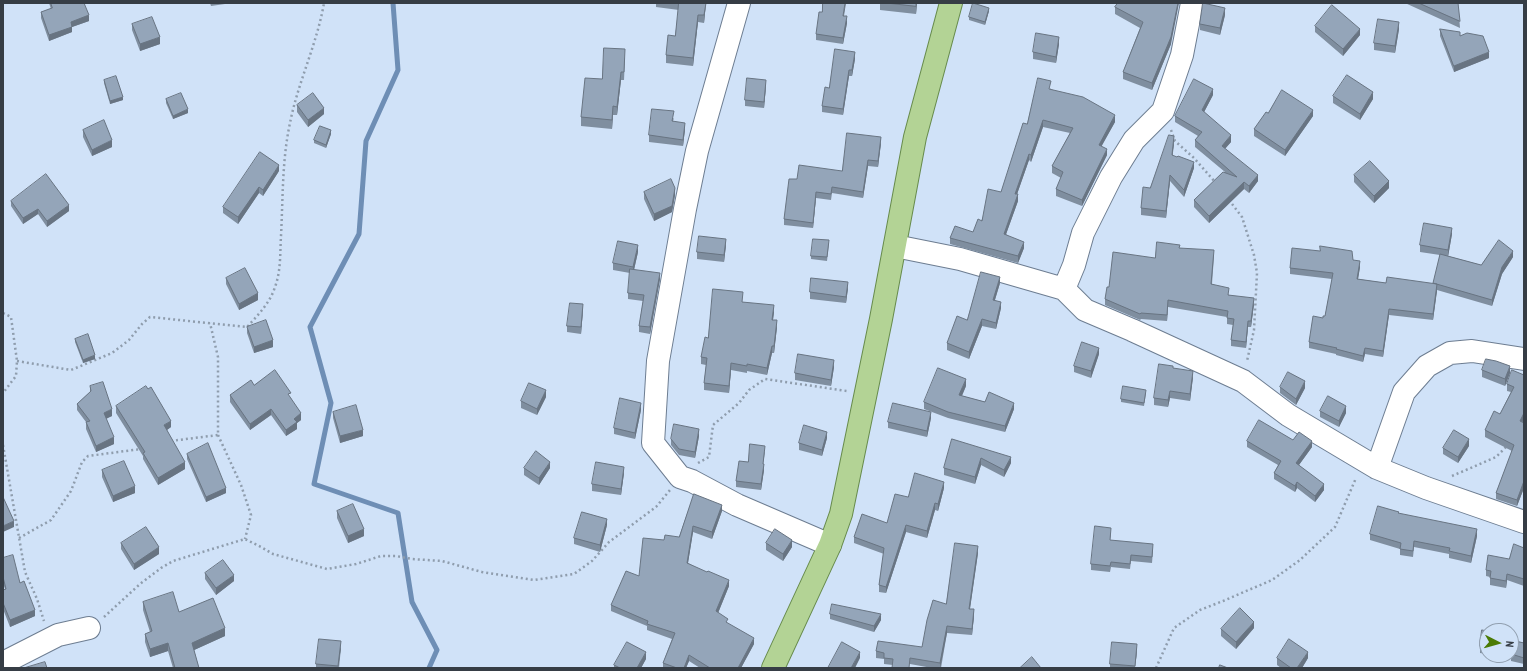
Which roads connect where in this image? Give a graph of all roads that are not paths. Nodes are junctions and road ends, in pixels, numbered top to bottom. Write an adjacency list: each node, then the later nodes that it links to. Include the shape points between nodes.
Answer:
1 (739, 3): 9 (street, via 697,151 658,361 653,443 680,477)
2 (951, 3): 4 (main road, via 915,137)
3 (1192, 3): 5 (street, via 1182,55 1163,111 1134,140 1112,177 1083,233)
4 (895, 246): 5 (street, via 960,259); 9 (main road, via 841,514)
5 (1064, 289): 7 (street, via 1085,310 1243,381 1288,415)
6 (1524, 359): 7 (street, via 1472,351 1450,353 1427,366 1404,392)
7 (1371, 464): 8 (street, via 1426,488)
8 (1524, 522)
9 (830, 545): 12 (main road)
10 (89, 628): 11 (street, via 58,635)
11 (3, 663)
12 (773, 668)

